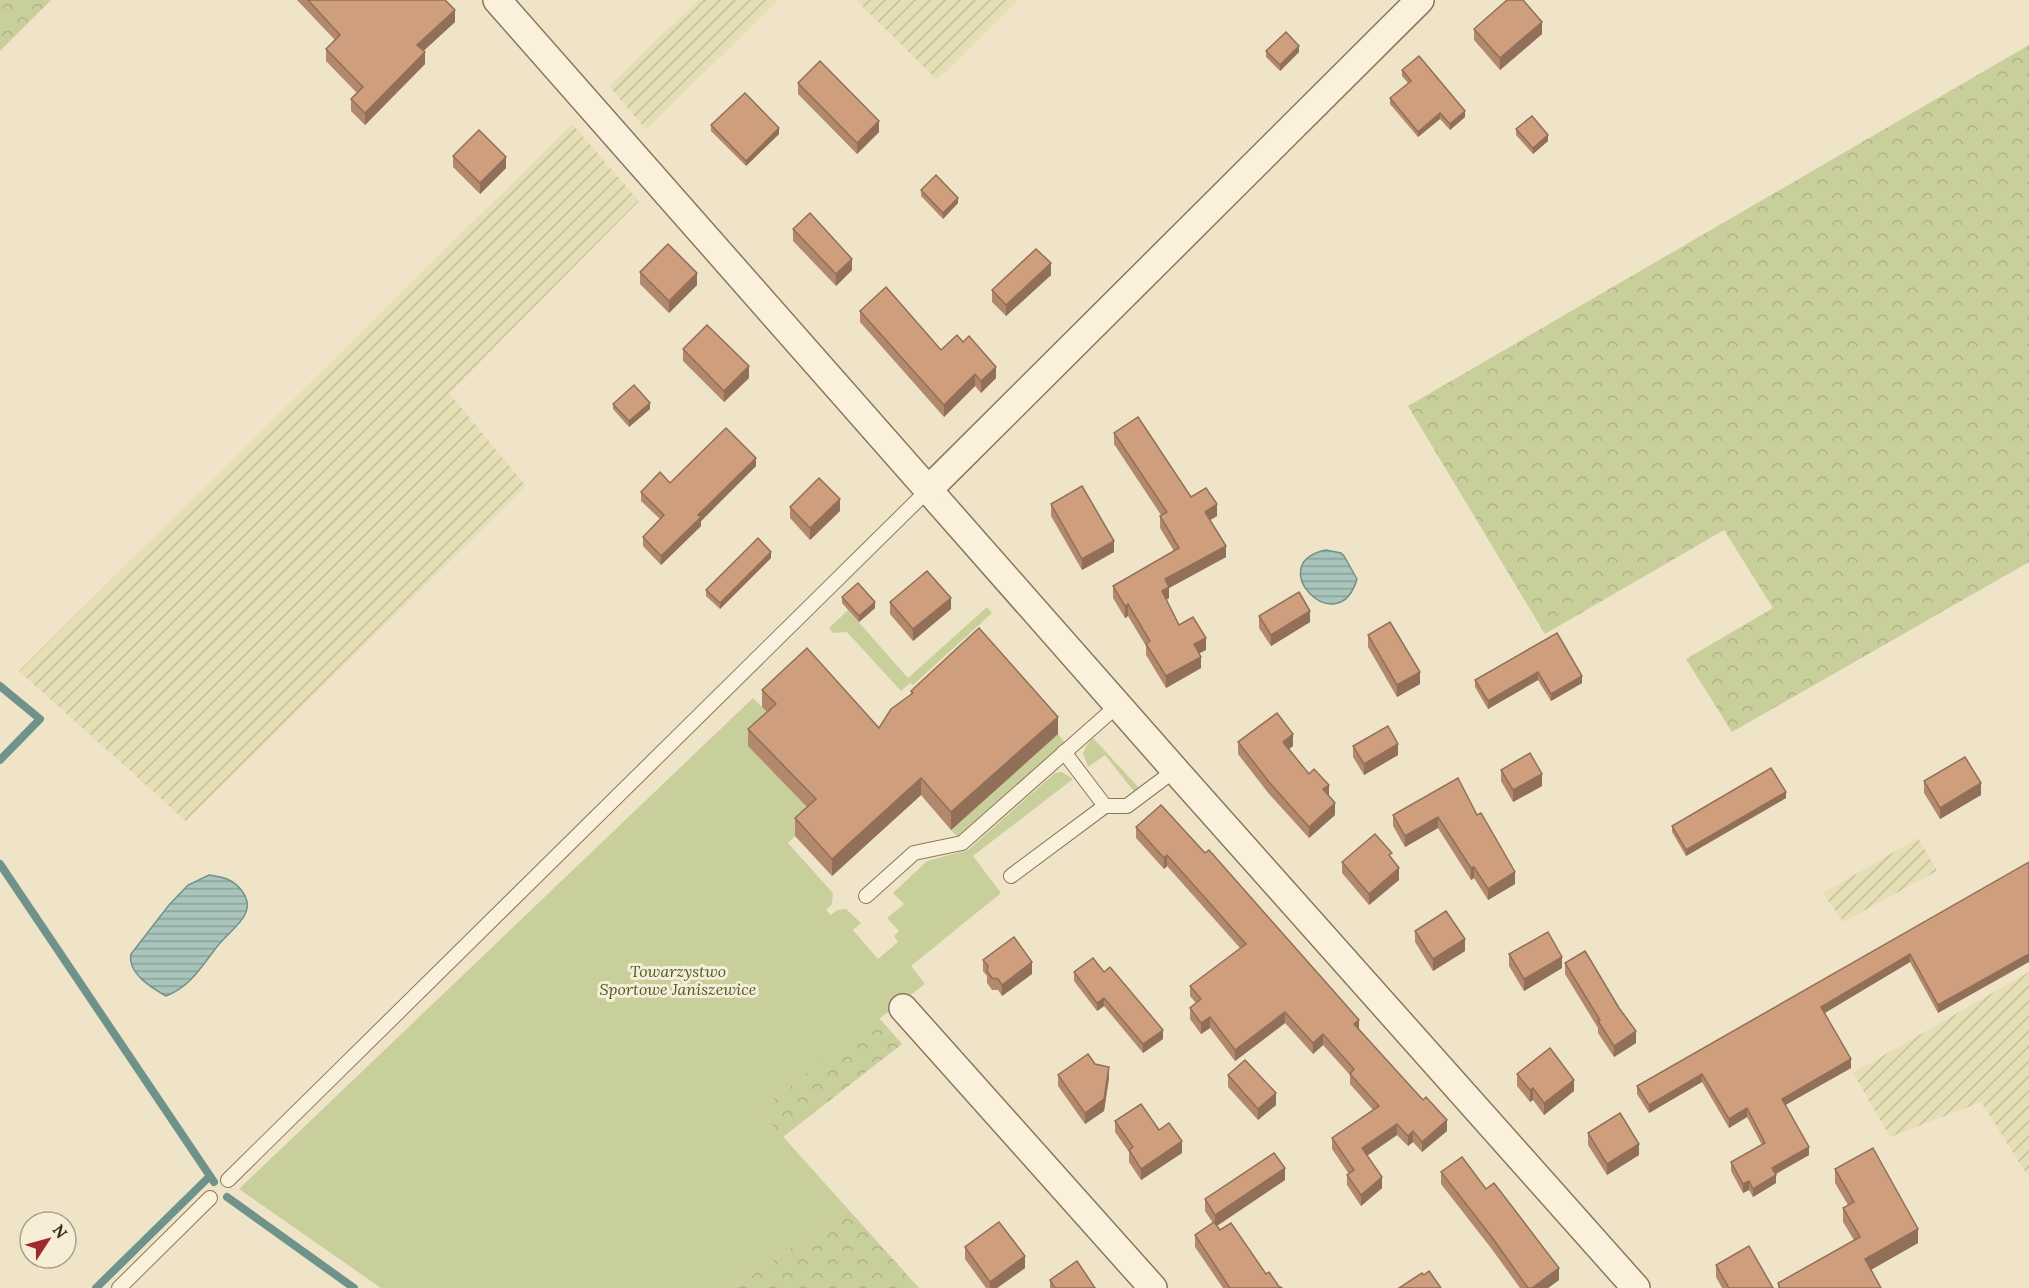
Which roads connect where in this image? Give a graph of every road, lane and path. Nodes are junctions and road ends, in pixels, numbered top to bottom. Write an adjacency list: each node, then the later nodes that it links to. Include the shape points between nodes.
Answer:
1 (497, 0): 3 (street)
2 (1420, 0): 3 (street)
3 (928, 490): 4 (street); 11 (lane)
4 (1118, 705): 5 (lane); 6 (street)
5 (1065, 752): 7 (lane); 9 (lane, via 963,843 914,853)
6 (1175, 770): 7 (lane, via 1127,806); 13 (street)
7 (1105, 806): 8 (lane)
8 (1011, 876)
9 (866, 896)
10 (903, 1008): 15 (street)
11 (228, 1180)
12 (210, 1198): 14 (lane)
13 (1631, 1286)
14 (119, 1288)
15 (1153, 1288)

